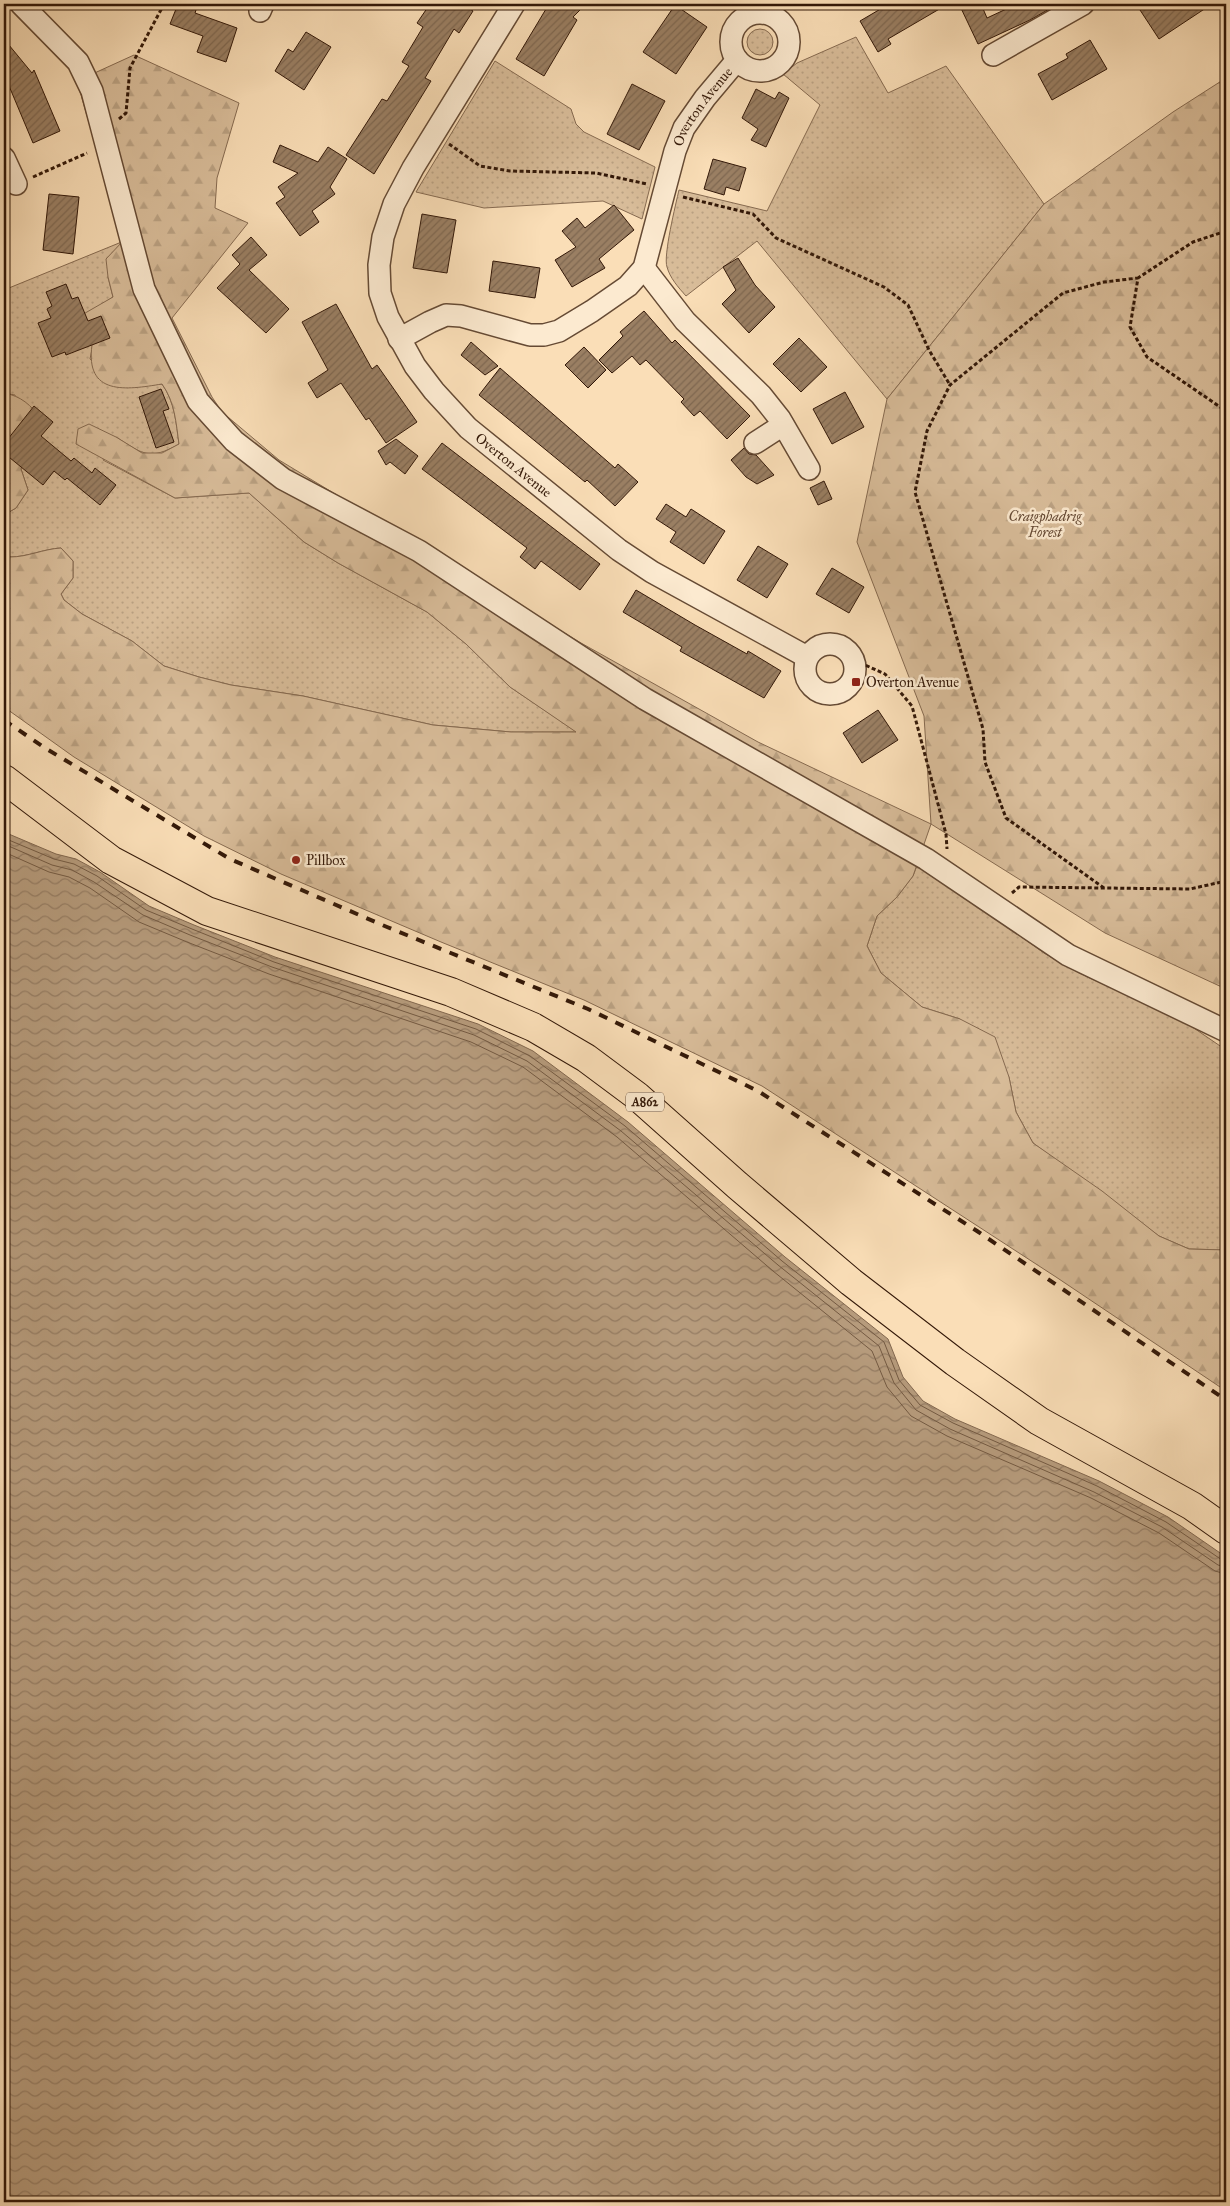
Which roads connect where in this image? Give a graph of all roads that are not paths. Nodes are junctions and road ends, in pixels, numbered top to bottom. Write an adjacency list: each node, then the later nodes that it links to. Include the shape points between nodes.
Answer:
1 (21, 4): 15 (street, via 78,62 92,91 144,288 198,401 234,441 283,479 418,551 645,699 926,859 1068,955)
2 (514, 4): 9 (street, Overton Avenue, via 394,204 383,237 380,293)
3 (1083, 4): 4 (street)
4 (993, 55)
5 (737, 60): 8 (street, Overton Avenue, via 684,128 675,150)
6 (4, 158): 7 (street)
7 (16, 184)
8 (644, 268): 9 (street, Overton Avenue, via 628,286 592,311 544,335 530,336 461,316 446,315); 10 (street, via 685,321 761,395)
9 (399, 339): 13 (street, Overton Avenue, via 429,385 468,428 618,550)
10 (783, 425): 11 (street); 12 (street)
11 (754, 443)
12 (809, 468)
13 (807, 657): 13 (street, via 805,674 814,688 829,694 845,690 851,684 855,676 854,660 843,647 827,643 819,645)
14 (4, 779): 16 (main road, A862, via 111,860 206,911 451,992 533,1027 586,1058 637,1096 851,1282 955,1362 1039,1421 1192,1506)
15 (1226, 1031)
16 (1226, 1530)

